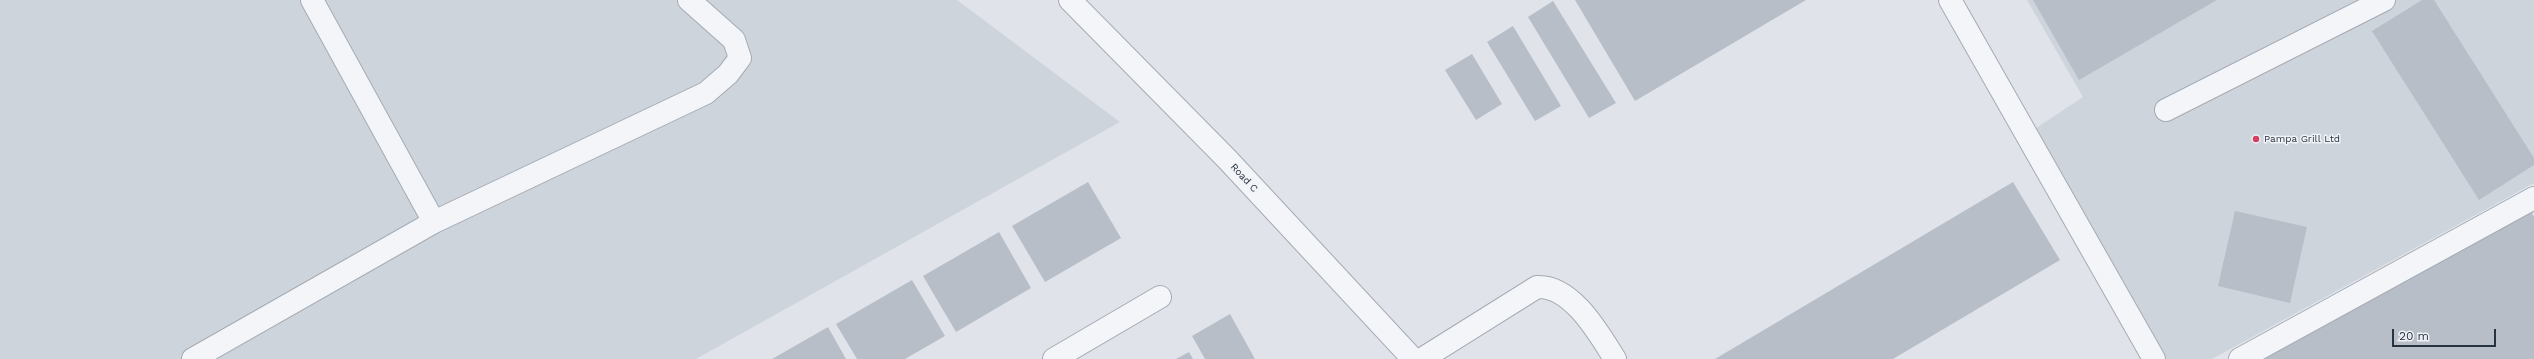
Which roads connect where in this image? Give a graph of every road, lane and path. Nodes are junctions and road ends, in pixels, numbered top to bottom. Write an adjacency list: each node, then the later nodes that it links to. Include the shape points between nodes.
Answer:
1 (312, 0): 8 (street)
2 (689, 0): 8 (street, via 734,40 740,58 717,84 706,93)
3 (1070, 0): 12 (street, Road C, via 1227,159)
4 (1950, 0): 15 (street)
5 (2384, 0): 6 (street)
6 (2166, 110)
7 (2534, 198): 16 (street)
8 (434, 222): 10 (street)
9 (1160, 297): 11 (street)
10 (193, 359)
11 (1054, 359)
12 (1414, 359)
13 (1422, 359): 14 (street, via 1537,287 1547,286 1572,302 1591,320)
14 (1615, 359)
15 (2154, 359)
16 (2240, 359)

